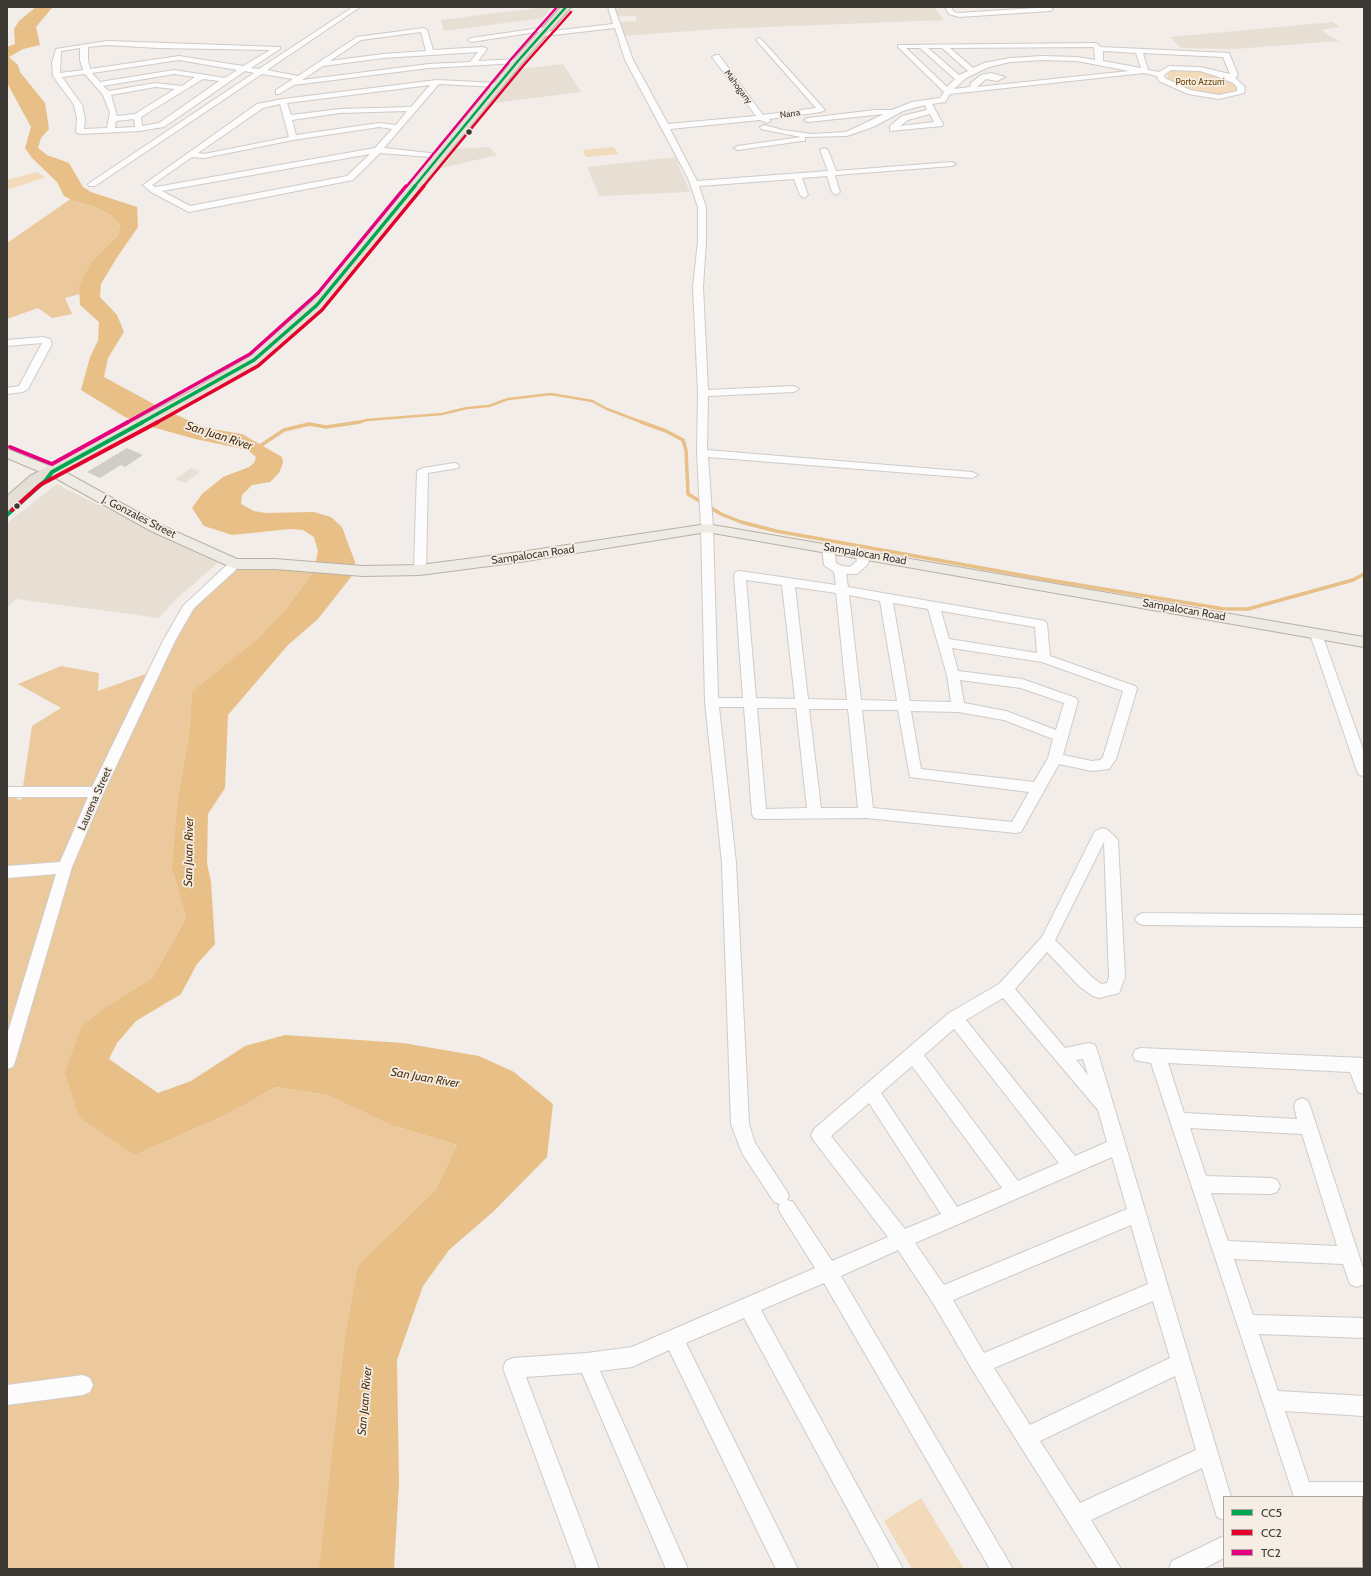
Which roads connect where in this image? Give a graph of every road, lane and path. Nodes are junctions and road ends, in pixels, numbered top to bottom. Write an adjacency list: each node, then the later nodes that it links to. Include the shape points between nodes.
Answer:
1 (357, 7): 43 (street)
2 (566, 7): 8 (highway)
3 (611, 7): 7 (street)
4 (948, 7): 6 (street, via 951,13 959,15)
5 (1047, 7): 6 (street, via 1050,9)
6 (992, 10)
7 (617, 26): 8 (street); 79 (street, via 629,60)
8 (546, 31): 9 (street); 30 (highway)
9 (471, 40)
10 (759, 40): 74 (street, Narra, via 822,110)
11 (84, 45): 19 (street, via 107,43); 46 (street, via 84,60); 50 (street, via 58,50)
12 (1057, 45): 13 (street); 18 (street); 29 (street)
13 (1074, 45): 20 (street, via 1096,45); 37 (street)
14 (922, 46): 15 (street); 56 (street); 64 (street, via 900,46)
15 (944, 46): 16 (street); 45 (street)
16 (967, 46): 17 (street); 31 (street)
17 (988, 46): 18 (street); 32 (street)
18 (1010, 46): 28 (street)
19 (249, 47): 34 (street); 41 (street, via 278,48)
20 (1099, 50): 21 (street); 33 (street)
21 (1117, 50): 22 (street); 38 (street)
22 (1139, 51): 23 (street); 44 (street)
23 (1160, 51): 25 (street); 39 (street)
24 (430, 52): 35 (street); 35 (street, via 424,30 359,38); 36 (street, via 483,49)
25 (1182, 52): 26 (street); 40 (street)
26 (1204, 54): 42 (street); 53 (street, via 1226,54 1234,75)
27 (716, 57): 74 (street, Mahogany)
28 (1022, 58): 29 (street); 32 (street)
29 (1055, 58): 37 (street)
30 (518, 61): 36 (street); 60 (highway)
31 (982, 61): 32 (street); 45 (street)
32 (1004, 61)
33 (1099, 63): 37 (street); 38 (street)
34 (220, 64): 41 (street); 46 (street, via 179,58)
35 (321, 64): 55 (street)
36 (472, 64): 55 (street)
37 (1078, 66): 48 (street, via 1087,71 1093,68)
38 (1121, 66): 44 (street)
39 (1170, 68): 40 (street); 49 (street)
40 (1189, 68): 42 (street)
41 (247, 69): 43 (street); 54 (street)
42 (1209, 70): 53 (street)
43 (260, 71): 55 (street); 92 (street)
44 (1145, 71): 48 (street); 49 (street)
45 (972, 72): 56 (street)
46 (88, 73): 50 (street); 59 (street)
47 (1036, 73): 57 (street)
48 (1125, 74): 57 (street)
49 (1160, 74): 53 (street, via 1162,79 1178,89 1219,97 1240,93 1241,87)
50 (57, 76): 81 (street, via 78,105 80,132)
51 (201, 77): 54 (street); 59 (street, via 161,72); 61 (street)
52 (984, 78): 62 (street, via 974,85)
53 (1230, 78)
54 (226, 80): 80 (street, via 162,125)
55 (297, 80): 63 (street)
56 (959, 80): 64 (street)
57 (1046, 81): 62 (street)
58 (437, 82): 60 (street); 66 (street); 68 (street)
59 (99, 84): 65 (street)
60 (498, 85): 88 (highway)
61 (182, 88): 65 (street, via 155,85); 71 (street)
62 (973, 89): 64 (street)
63 (279, 92)
64 (948, 92): 67 (street, via 942,100)
65 (107, 94): 75 (street, via 114,113)
66 (283, 101): 73 (street); 87 (street, via 260,106)
67 (927, 102): 69 (street); 70 (street)
68 (414, 109): 73 (street, via 340,111); 78 (street)
69 (932, 111): 69 (street, via 906,118 893,128 939,124)
70 (893, 112): 72 (street); 82 (street, via 847,134)
71 (137, 116): 75 (street); 80 (street)
72 (843, 116)
73 (287, 118): 83 (street)
74 (761, 118): 76 (street, Narra); 77 (street, Mahogany, via 767,121)
75 (113, 119): 81 (street)
76 (749, 119): 77 (street, via 754,125); 79 (street, Narra)
77 (766, 126): 82 (street, via 782,132)
78 (397, 127): 83 (street, via 379,125); 85 (street)
79 (665, 127): 93 (street)
80 (139, 129): 81 (street)
81 (111, 130)
82 (812, 136): 84 (street)
83 (294, 138): 87 (street, via 204,156)
84 (738, 148)
85 (378, 150): 88 (street); 94 (street); 97 (street, via 350,178)
86 (824, 150): 90 (street)
87 (190, 155): 94 (street, via 147,185)
88 (439, 156): 106 (highway, via 317,305 254,360)
89 (952, 164): 90 (street)
90 (832, 174): 91 (street); 95 (street)
91 (797, 176): 93 (street); 96 (street)
92 (92, 184)
93 (694, 184): 102 (street, via 702,207 698,287)
94 (154, 190): 97 (street)
95 (836, 192)
96 (804, 195)
97 (189, 209): 98 (street)
98 (189, 219)
99 (7, 343): 101 (street, via 43,340 48,344 23,389)
100 (794, 389): 102 (street)
101 (7, 391)
102 (703, 393): 104 (street)
103 (7, 453): 106 (main road, J. Gonzales Street)
104 (702, 453): 107 (street); 110 (street)
105 (454, 466): 114 (street, via 423,471)
106 (52, 472): 108 (highway, via 36,479); 109 (highway); 113 (main road, J. Gonzales Street, via 156,528)
107 (972, 475)
108 (7, 505)
109 (7, 515)
110 (706, 528): 111 (main road, Sampalocan Road); 114 (main road, Sampalocan Road); 126 (street)
111 (828, 548): 112 (main road, Sampalocan Road); 115 (street, via 830,565)
112 (861, 554): 115 (street, via 863,562 853,571); 121 (main road, Sampalocan Road)
113 (235, 564): 116 (main road, J. Gonzales Street, via 275,564); 137 (street, Laurena Street, via 189,606 168,640)
114 (420, 570): 116 (main road, Sampalocan Road)
115 (840, 570): 118 (street)
116 (363, 571)
117 (788, 582): 118 (street); 127 (street, via 740,574); 128 (street)
118 (842, 590): 119 (street); 129 (street)
119 (886, 597): 120 (street); 130 (street)
120 (933, 605): 122 (street); 124 (street, via 1041,624)
121 (1316, 634): 123 (main road, Sampalocan Road); 134 (street)
122 (943, 642): 124 (street); 125 (street)
123 (1364, 642)
124 (1044, 658): 133 (street, via 1130,689 1109,759 1104,765 1092,766)
125 (953, 676): 131 (street); 132 (street, via 1022,684 1071,702)
126 (712, 702): 127 (street); 165 (street, via 729,863 740,1124 748,1147)
127 (750, 702): 128 (street); 139 (street, via 759,814)
128 (802, 703): 129 (street); 139 (street)
129 (854, 704): 130 (street); 138 (street)
130 (904, 704): 131 (street); 135 (street, via 916,773)
131 (958, 707): 132 (street, via 1006,716)
132 (1060, 737): 133 (street)
133 (1055, 758): 135 (street)
134 (1364, 771)
135 (1038, 788): 138 (street, via 1016,828)
136 (7, 792): 137 (street)
137 (97, 792): 140 (street, Laurena Street)
138 (866, 813): 139 (street)
139 (815, 814)
140 (65, 867): 141 (street); 148 (street, Laurena Street)
141 (7, 872)
142 (1143, 919): 143 (street)
143 (1364, 921)
144 (1047, 941): 144 (street, via 1086,982 1099,991 1112,988 1117,977 1112,847 1111,840 1103,834 1100,834); 145 (street)
145 (1006, 989): 146 (street); 155 (street, via 1064,1056 1089,1050)
146 (955, 1018): 147 (street); 156 (street)
147 (913, 1054): 151 (street); 159 (street)
148 (7, 1062)
149 (1360, 1064): 150 (street); 153 (street, via 1149,1056)
150 (1364, 1087)
151 (870, 1091): 161 (street); 162 (street, via 820,1135)
152 (1302, 1106): 154 (street)
153 (1179, 1120): 154 (street); 157 (street)
154 (1309, 1127): 164 (street)
155 (1118, 1146): 156 (street); 160 (street)
156 (1072, 1166): 159 (street)
157 (1200, 1184): 158 (street); 163 (street)
158 (1271, 1186)
159 (1015, 1191): 161 (street)
160 (1137, 1214): 167 (street); 168 (street)
161 (953, 1218): 162 (street)
162 (902, 1240): 165 (street); 168 (street)
163 (1222, 1250): 164 (street); 170 (street)
164 (1350, 1255): 166 (street)
165 (828, 1272): 169 (street); 191 (street)
166 (1357, 1278)
167 (1159, 1289): 174 (street); 175 (street)
168 (940, 1296): 175 (street)
169 (749, 1307): 172 (street); 190 (street)
170 (1246, 1324): 171 (street); 178 (street)
171 (1364, 1328)
172 (674, 1339): 173 (street, via 632,1357); 189 (street)
173 (587, 1363): 187 (street, via 513,1368); 188 (street)
174 (1181, 1363): 180 (street); 181 (street)
175 (980, 1364): 180 (street)
176 (83, 1385): 177 (street)
177 (7, 1395)
178 (1272, 1400): 179 (street); 183 (street)
179 (1364, 1406)
180 (1026, 1437): 185 (street)
181 (1208, 1455): 184 (street); 185 (street)
182 (1364, 1492): 183 (street)
183 (1303, 1494)
184 (1223, 1507)
185 (1076, 1516): 192 (street)
186 (1223, 1547): 193 (street)
187 (588, 1569)
188 (677, 1569)
189 (787, 1569)
190 (892, 1569)
191 (1002, 1569)
192 (1110, 1569)
193 (1180, 1569)

